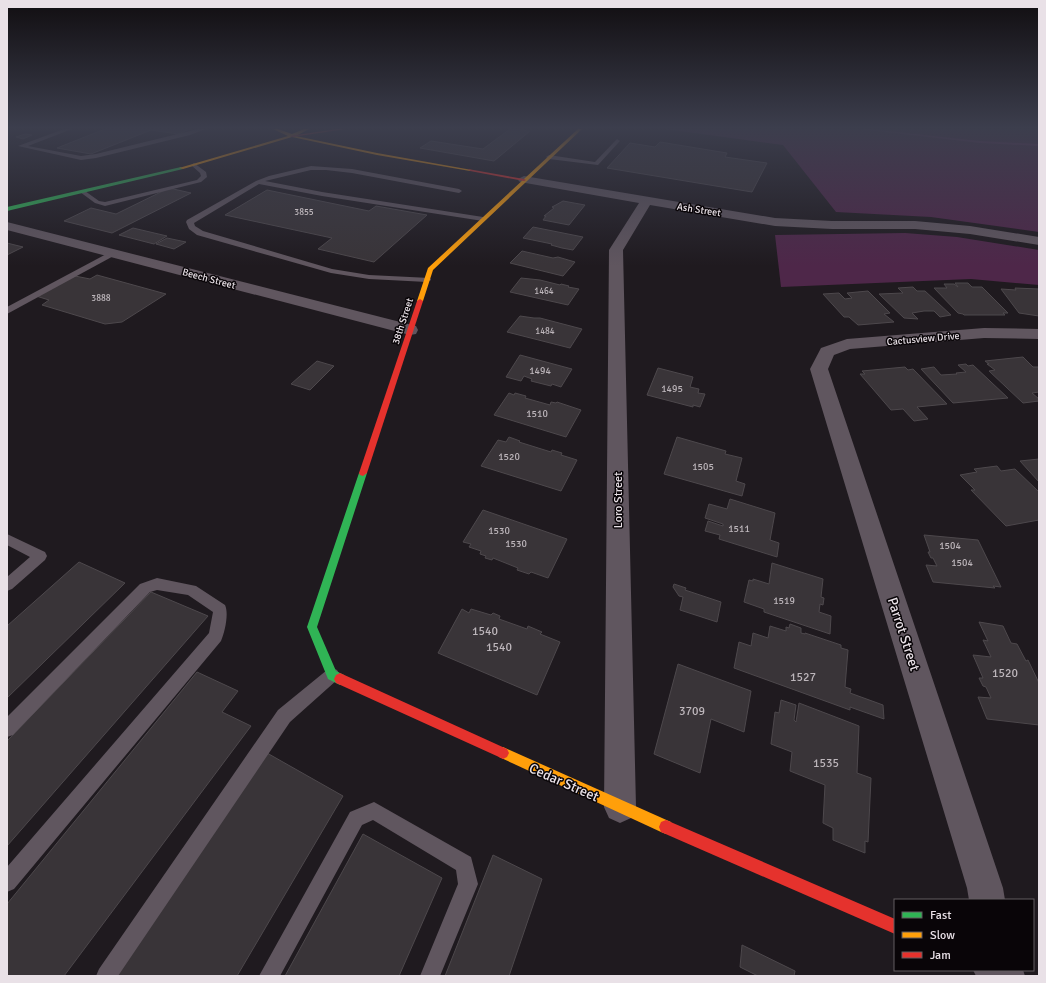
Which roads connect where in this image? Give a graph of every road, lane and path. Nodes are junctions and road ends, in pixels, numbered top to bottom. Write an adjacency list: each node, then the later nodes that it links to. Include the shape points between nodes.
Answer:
1 (153, 175): 10 (main road)
2 (204, 175): 10 (lane, via 199,181 104,204)
3 (280, 175): 8 (lane)
4 (373, 175): 9 (lane)
5 (495, 175): 7 (main road, Ash Street)
6 (530, 175): 7 (main road, 38th Street)
7 (524, 180): 11 (street, Ash Street); 13 (main road, 38th Street)
8 (258, 182): 13 (lane); 17 (lane, via 190,222 192,227 200,233 331,271 370,277)
9 (459, 191)
10 (83, 192): 12 (main road)
11 (646, 201): 15 (street, Ash Street, via 775,222 915,225 970,230); 26 (street, Loro Street, via 616,250)
12 (7, 209)
13 (483, 219): 17 (main road, 38th Street, via 430,269)
14 (7, 226): 16 (street, Beech Street)
15 (1039, 241)
16 (115, 253): 18 (lane); 19 (street, Beech Street)
17 (427, 280): 19 (main road, 38th Street)
18 (7, 311)
19 (410, 330): 24 (main road, 38th Street, via 312,627)
20 (1039, 334): 21 (street, Cactusview Drive, via 984,333 847,344 826,352)
21 (819, 368): 28 (street, Parrot Street)
22 (7, 539): 23 (lane, via 40,556)
23 (7, 585)
24 (332, 675): 26 (main road, Cedar Street); 30 (lane, via 284,716)
25 (7, 729): 27 (lane, via 145,588 157,584 191,590 220,609 216,636)
26 (620, 807): 29 (main road, Cedar Street)
27 (7, 882)
28 (987, 899)
29 (894, 928)
30 (106, 976)
31 (269, 976): 32 (lane, via 356,818 374,811 464,864 468,884)
32 (430, 976)

